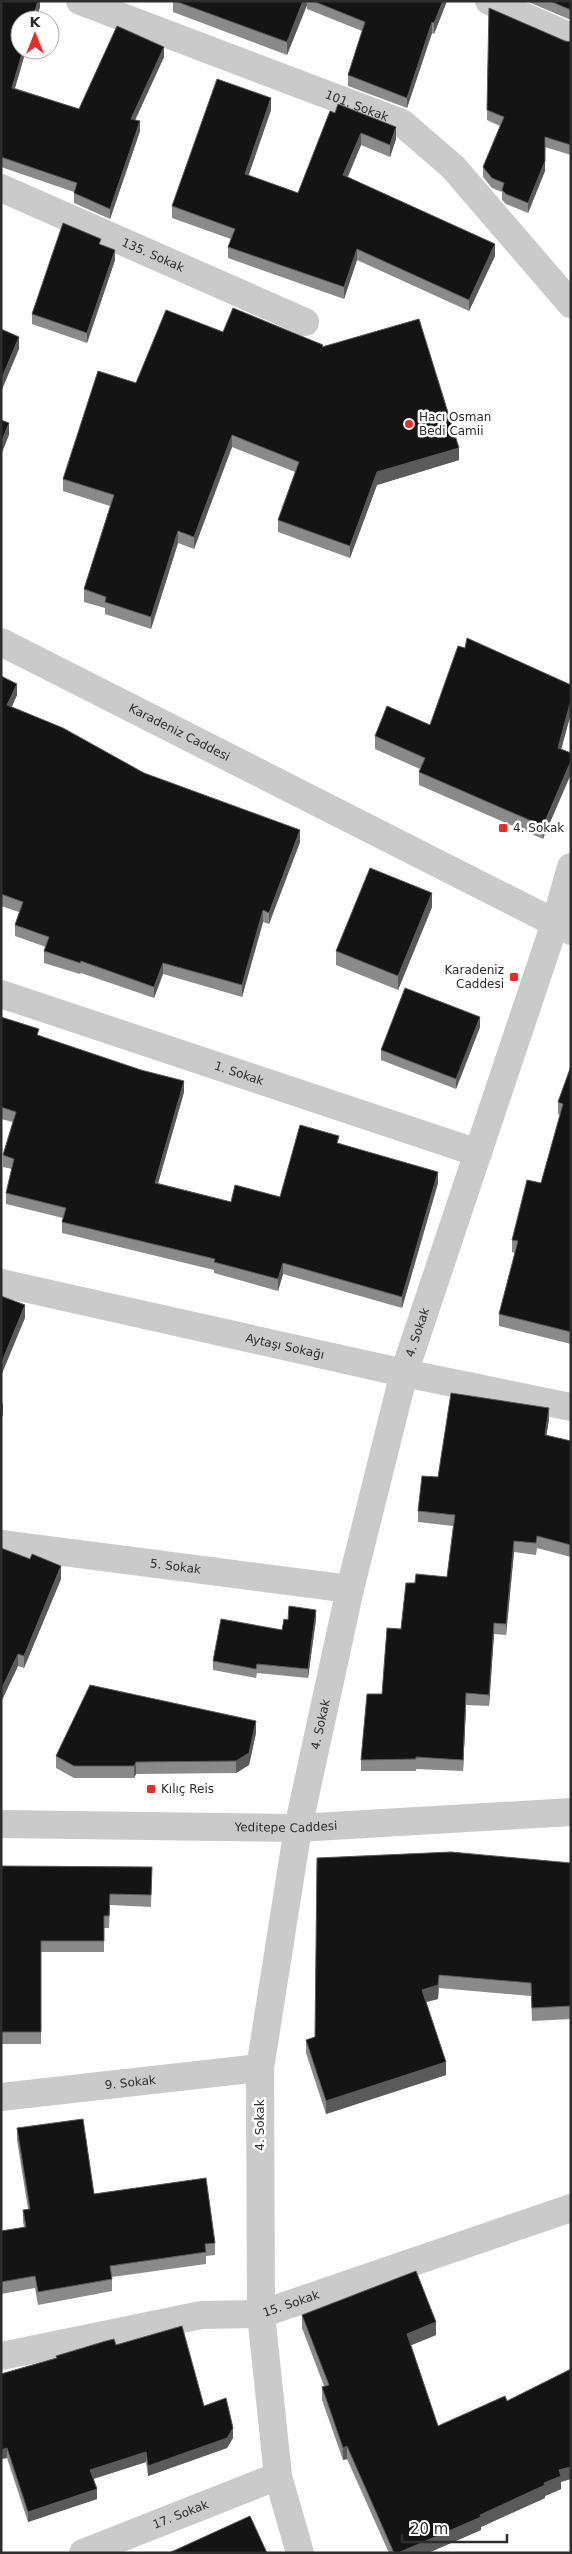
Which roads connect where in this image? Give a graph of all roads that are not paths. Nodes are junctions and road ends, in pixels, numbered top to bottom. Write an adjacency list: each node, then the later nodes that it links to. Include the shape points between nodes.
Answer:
1 (80, 1): 5 (street, 101. Sokak, via 402,123 454,167)
2 (489, 1): 3 (street)
3 (571, 37)
4 (1, 188): 6 (street, 135. Sokak)
5 (571, 304)
6 (305, 322)
7 (1, 642): 9 (street, Karadeniz Caddesi)
8 (571, 867): 9 (street, 4. Sokak)
9 (563, 927): 11 (street, 4. Sokak)
10 (1, 994): 11 (street, 1. Sokak)
11 (478, 1153): 13 (street, 4. Sokak)
12 (1, 1283): 13 (street, Aytaşı Sokağı)
13 (404, 1373): 14 (street, Aytaşı Sokağı); 16 (street, 4. Sokak)
14 (571, 1407)
15 (1, 1544): 16 (street, 5. Sokak)
16 (350, 1589): 19 (street, 4. Sokak)
17 (571, 1812): 19 (street, Yeditepe Caddesi)
18 (1, 1824): 19 (street, Yeditepe Caddesi)
19 (298, 1828): 20 (street, 4. Sokak)
20 (260, 2068): 21 (street, 9. Sokak); 23 (street, 4. Sokak)
21 (1, 2097)
22 (571, 2208): 23 (street, 15. Sokak)
23 (261, 2314): 24 (street, 15. Sokak, via 201,2315); 25 (street, 4. Sokak)
24 (1, 2356)
25 (278, 2476): 26 (street, 17. Sokak); 27 (street, 4. Sokak)
26 (83, 2553)
27 (300, 2553)

